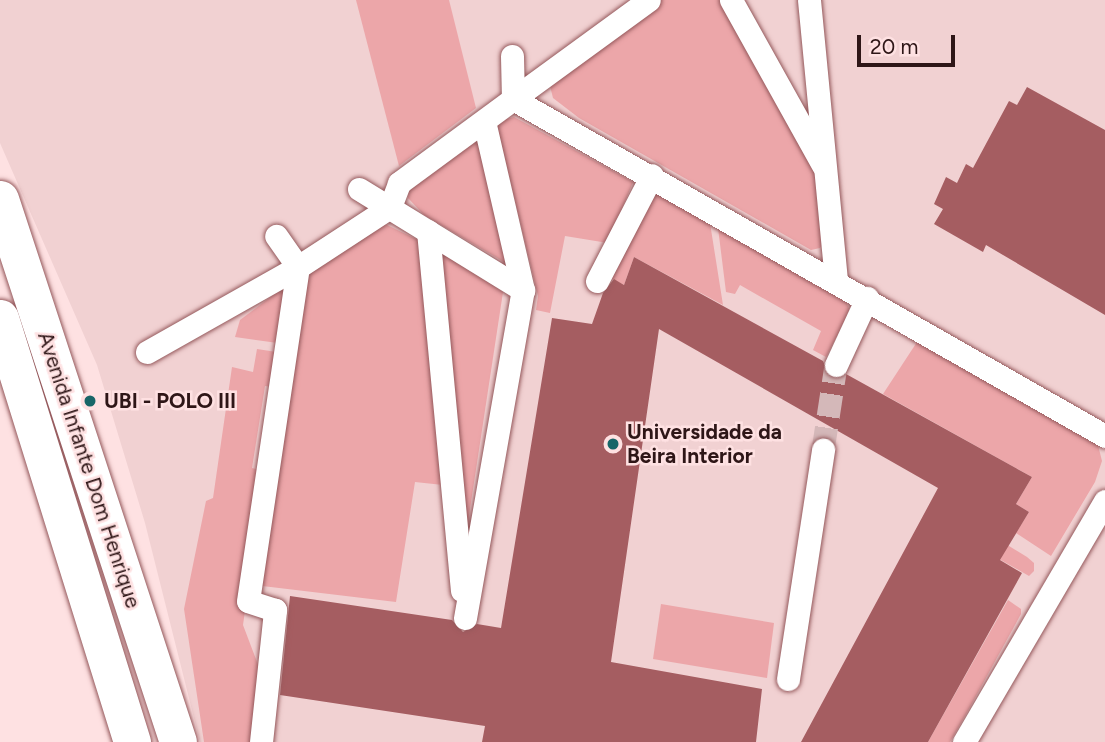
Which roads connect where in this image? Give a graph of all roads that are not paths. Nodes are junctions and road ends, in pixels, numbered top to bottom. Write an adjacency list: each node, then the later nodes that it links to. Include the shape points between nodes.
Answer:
1 (649, 0): 5 (street)
2 (731, 0): 7 (street)
3 (809, 0): 7 (street)
4 (512, 56): 5 (street)
5 (513, 99): 6 (street); 8 (street)
6 (484, 121): 11 (street, via 399,183); 17 (street)
7 (826, 170): 15 (street)
8 (652, 175): 15 (street); 16 (street)
9 (359, 189): 11 (street)
10 (0, 199): 27 (street, Avenida Infante Dom Henrique)
11 (390, 207): 12 (street); 14 (street)
12 (428, 231): 17 (street); 17 (street, via 465,618)
13 (276, 236): 14 (street)
14 (298, 267): 20 (street); 28 (street, via 248,601 275,610)
15 (836, 280): 18 (street)
16 (597, 281)
17 (523, 290)
18 (867, 298): 21 (street); 22 (street)
19 (0, 318): 26 (street, Avenida Infante Dom Henrique)
20 (147, 352)
21 (836, 365)
22 (1105, 436)
23 (823, 450): 25 (street)
24 (1105, 500): 29 (street)
25 (788, 679)
26 (132, 742)
27 (178, 742)
28 (261, 742)
29 (964, 742)

